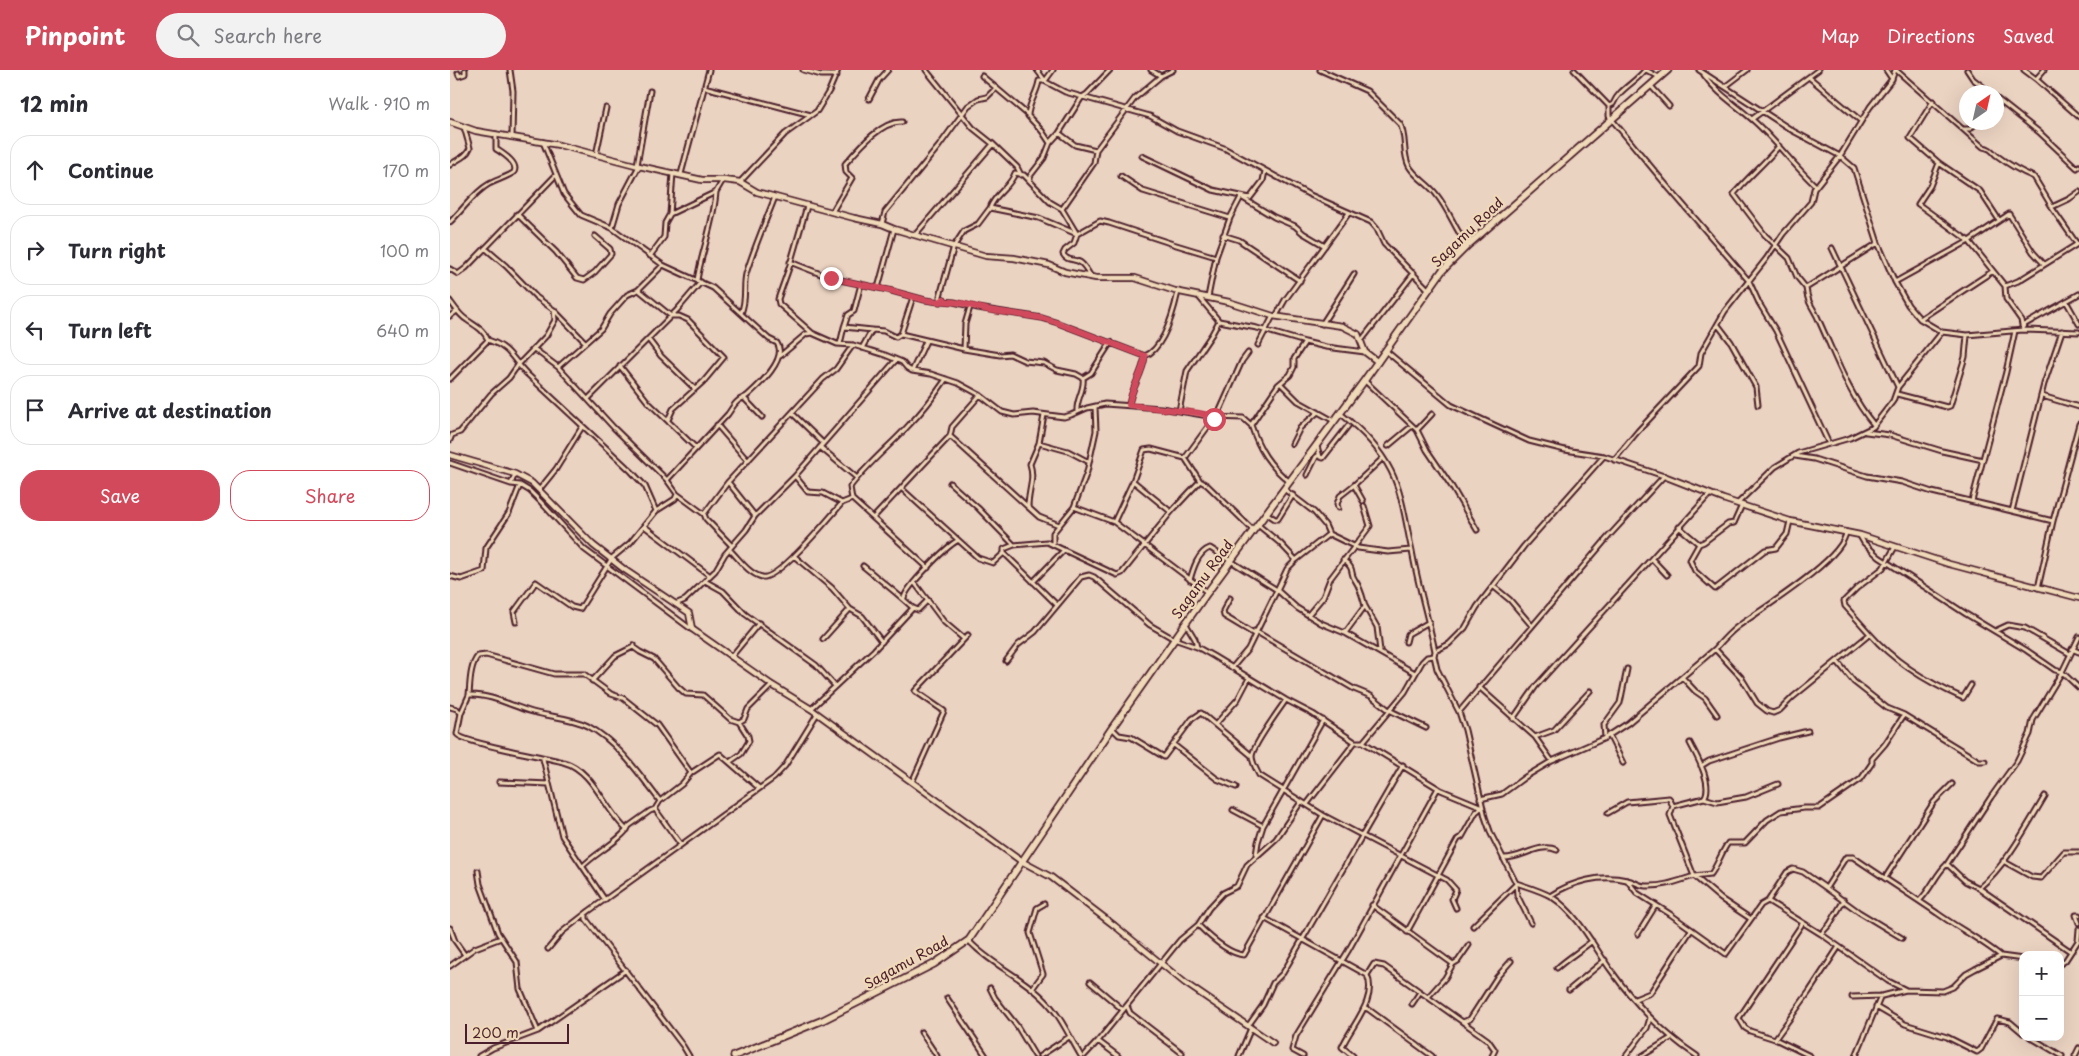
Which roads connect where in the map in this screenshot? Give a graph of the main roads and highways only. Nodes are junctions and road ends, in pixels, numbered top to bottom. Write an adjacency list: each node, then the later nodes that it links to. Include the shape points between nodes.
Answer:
1 (1668, 70): 2 (highway, Sagamu Road, via 1442,271 1174,639 969,940 934,964 823,1020)
2 (734, 1056)

